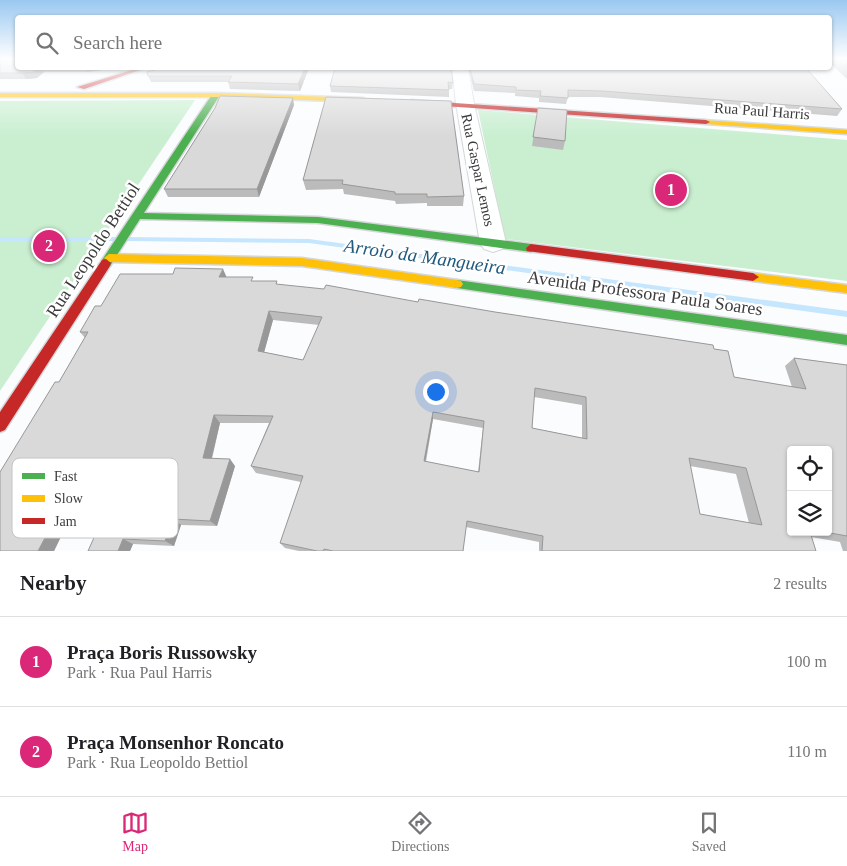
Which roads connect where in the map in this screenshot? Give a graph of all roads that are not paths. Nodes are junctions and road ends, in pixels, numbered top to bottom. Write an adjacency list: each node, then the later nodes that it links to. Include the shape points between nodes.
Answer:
1 (91, 84): 5 (street)
2 (129, 84): 6 (street)
3 (462, 84): 10 (street, Rua Gaspar Lemos)
4 (0, 95): 5 (street)
5 (53, 95): 6 (street)
6 (124, 95): 7 (street)
7 (216, 95): 8 (street); 12 (street, Rua Leopoldo Bettiol)
8 (375, 101)
9 (405, 102): 10 (street, Rua Paul Harris)
10 (465, 104): 11 (street, Rua Paul Harris); 15 (street, Rua Gaspar Lemos)
11 (847, 132)
12 (136, 216): 13 (street, Avenida Professora Paula Soares); 17 (street, Rua Leopoldo Bettiol)
13 (280, 220): 14 (street); 15 (street, Avenida Professora Paula Soares, via 318,220)
14 (275, 233)
15 (493, 243): 19 (street, Avenida Professora Paula Soares)
16 (270, 247): 18 (street)
17 (109, 258): 18 (street, Avenida Professora Paula Soares); 21 (street, Rua Leopoldo Bettiol)
18 (264, 261): 20 (street, Avenida Professora Paula Soares, via 302,262)
19 (847, 289)
20 (847, 340)
21 (0, 425)

